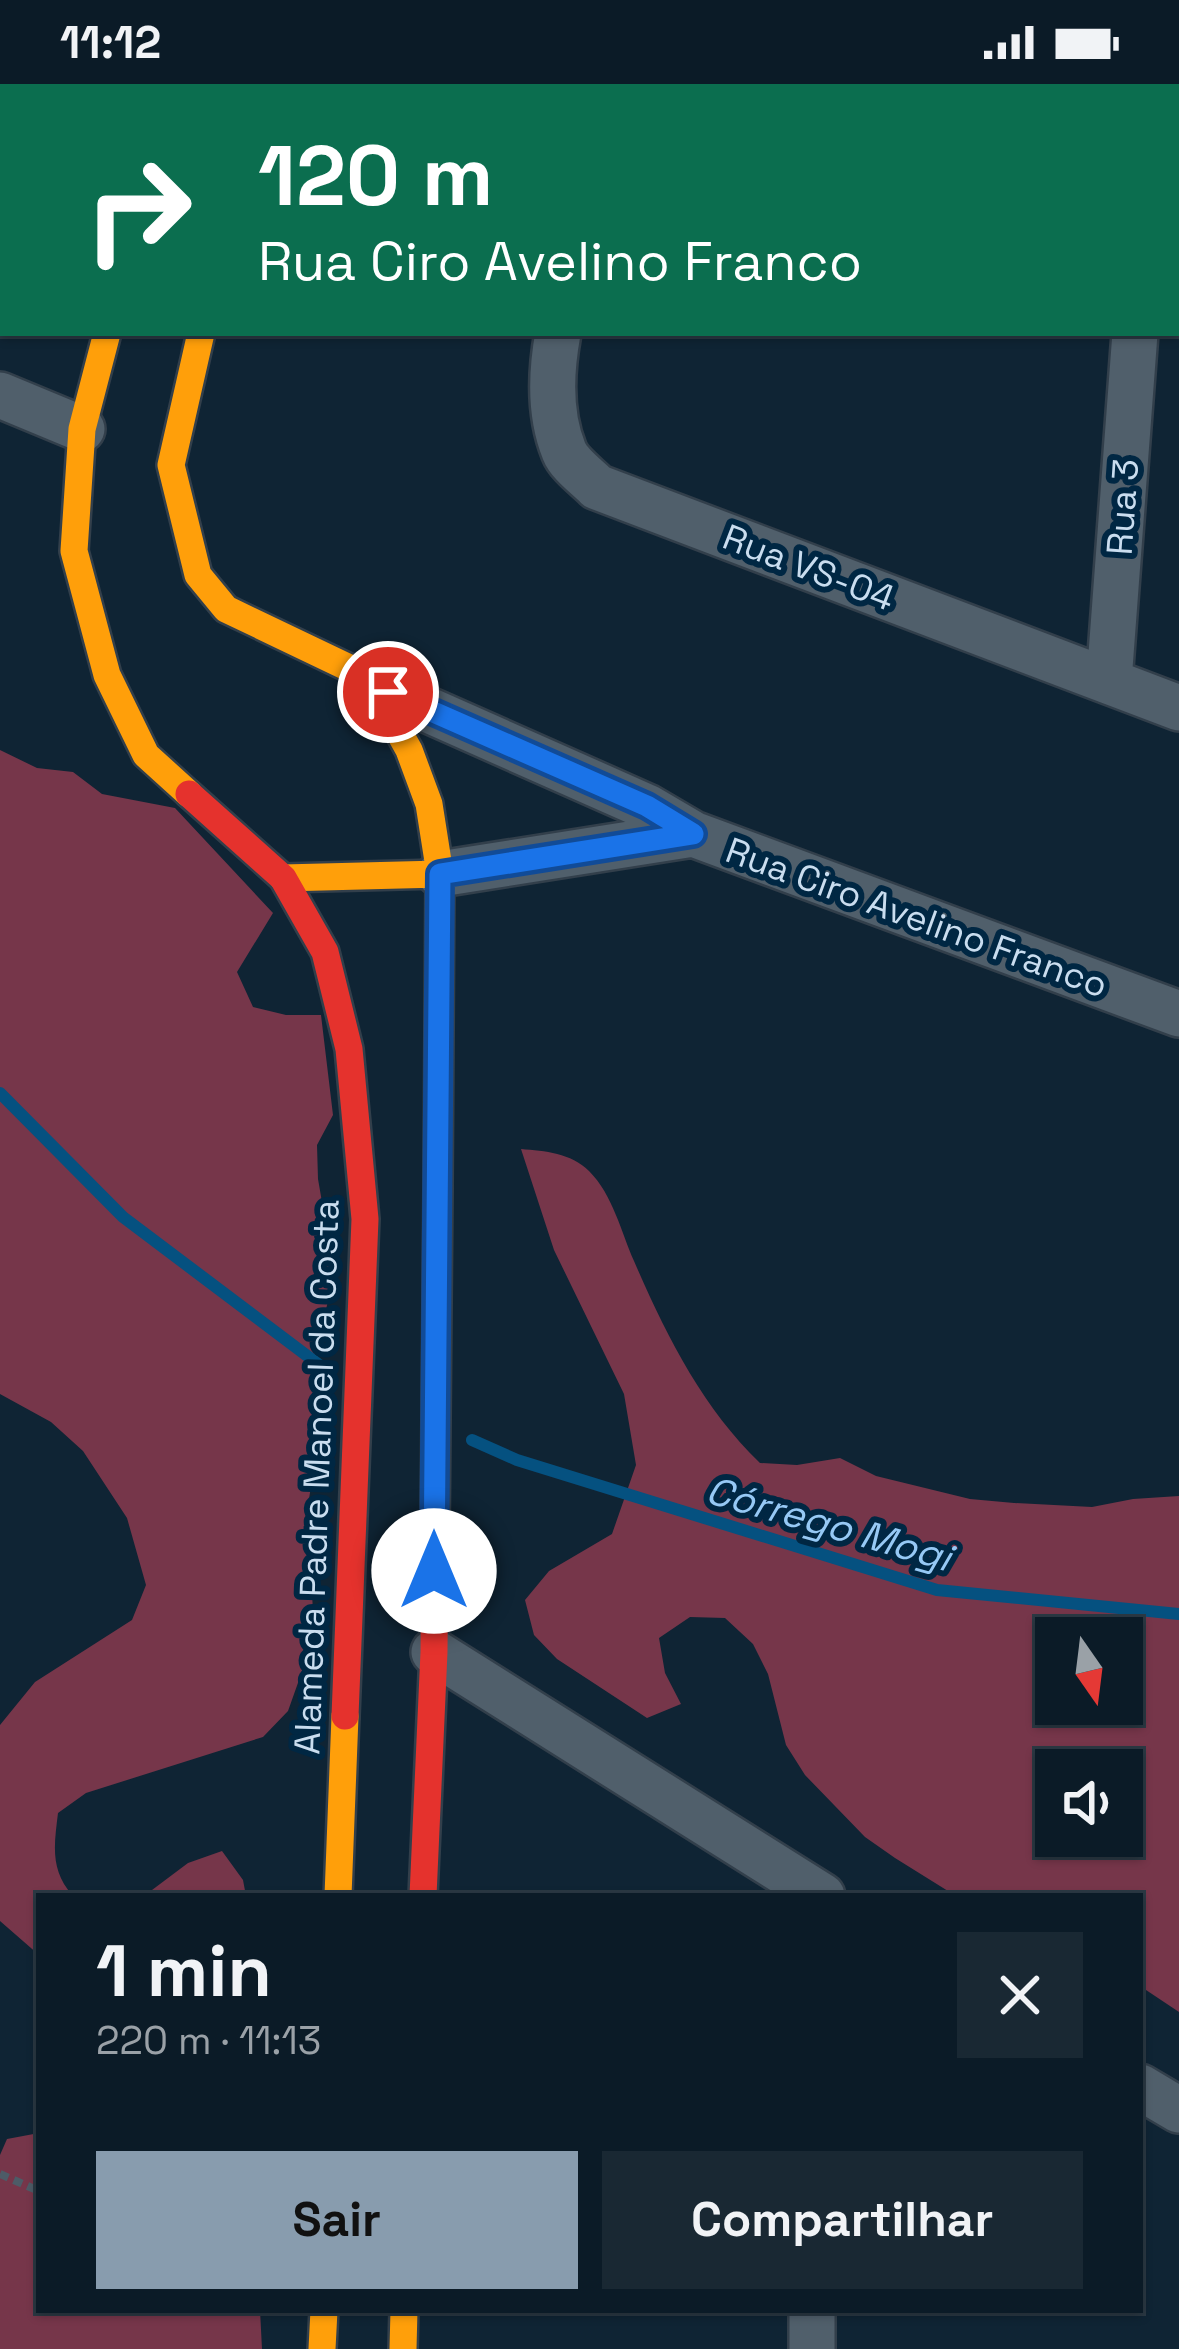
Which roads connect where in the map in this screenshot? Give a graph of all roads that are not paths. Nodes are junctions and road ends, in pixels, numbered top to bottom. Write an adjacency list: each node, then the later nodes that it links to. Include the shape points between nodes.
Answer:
1 (106, 336): 6 (main road, Alameda Padre Manoel da Costa)
2 (200, 336): 7 (main road, via 171,465 199,575 226,609)
3 (557, 336): 8 (street, Rua VS-04, via 559,433 565,455 597,487)
4 (1135, 336): 8 (street, Rua 3)
5 (0, 395): 6 (street)
6 (82, 429): 12 (main road, Alameda Padre Manoel da Costa, via 74,551 107,675 146,754)
7 (368, 677): 10 (street); 11 (main road, via 409,750)
8 (1108, 681): 9 (street, Rua VS-04)
9 (1179, 708)
10 (693, 834): 11 (street, Rua Ciro Avelino Franco); 13 (street, Rua Ciro Avelino Franco)
11 (440, 874): 12 (main road); 14 (main road)
12 (283, 878): 15 (main road, Alameda Padre Manoel da Costa, via 325,952 349,1049 365,1219)
13 (1179, 1014)
14 (434, 1652): 16 (main road); 17 (street)
15 (338, 1893)
16 (423, 1893)
17 (816, 1893)
18 (1143, 2089): 19 (street)
19 (1179, 2110)
20 (324, 2313): 23 (main road)
21 (404, 2313): 24 (main road)
22 (812, 2313): 25 (street)
23 (322, 2349)
24 (403, 2349)
25 (812, 2349)

